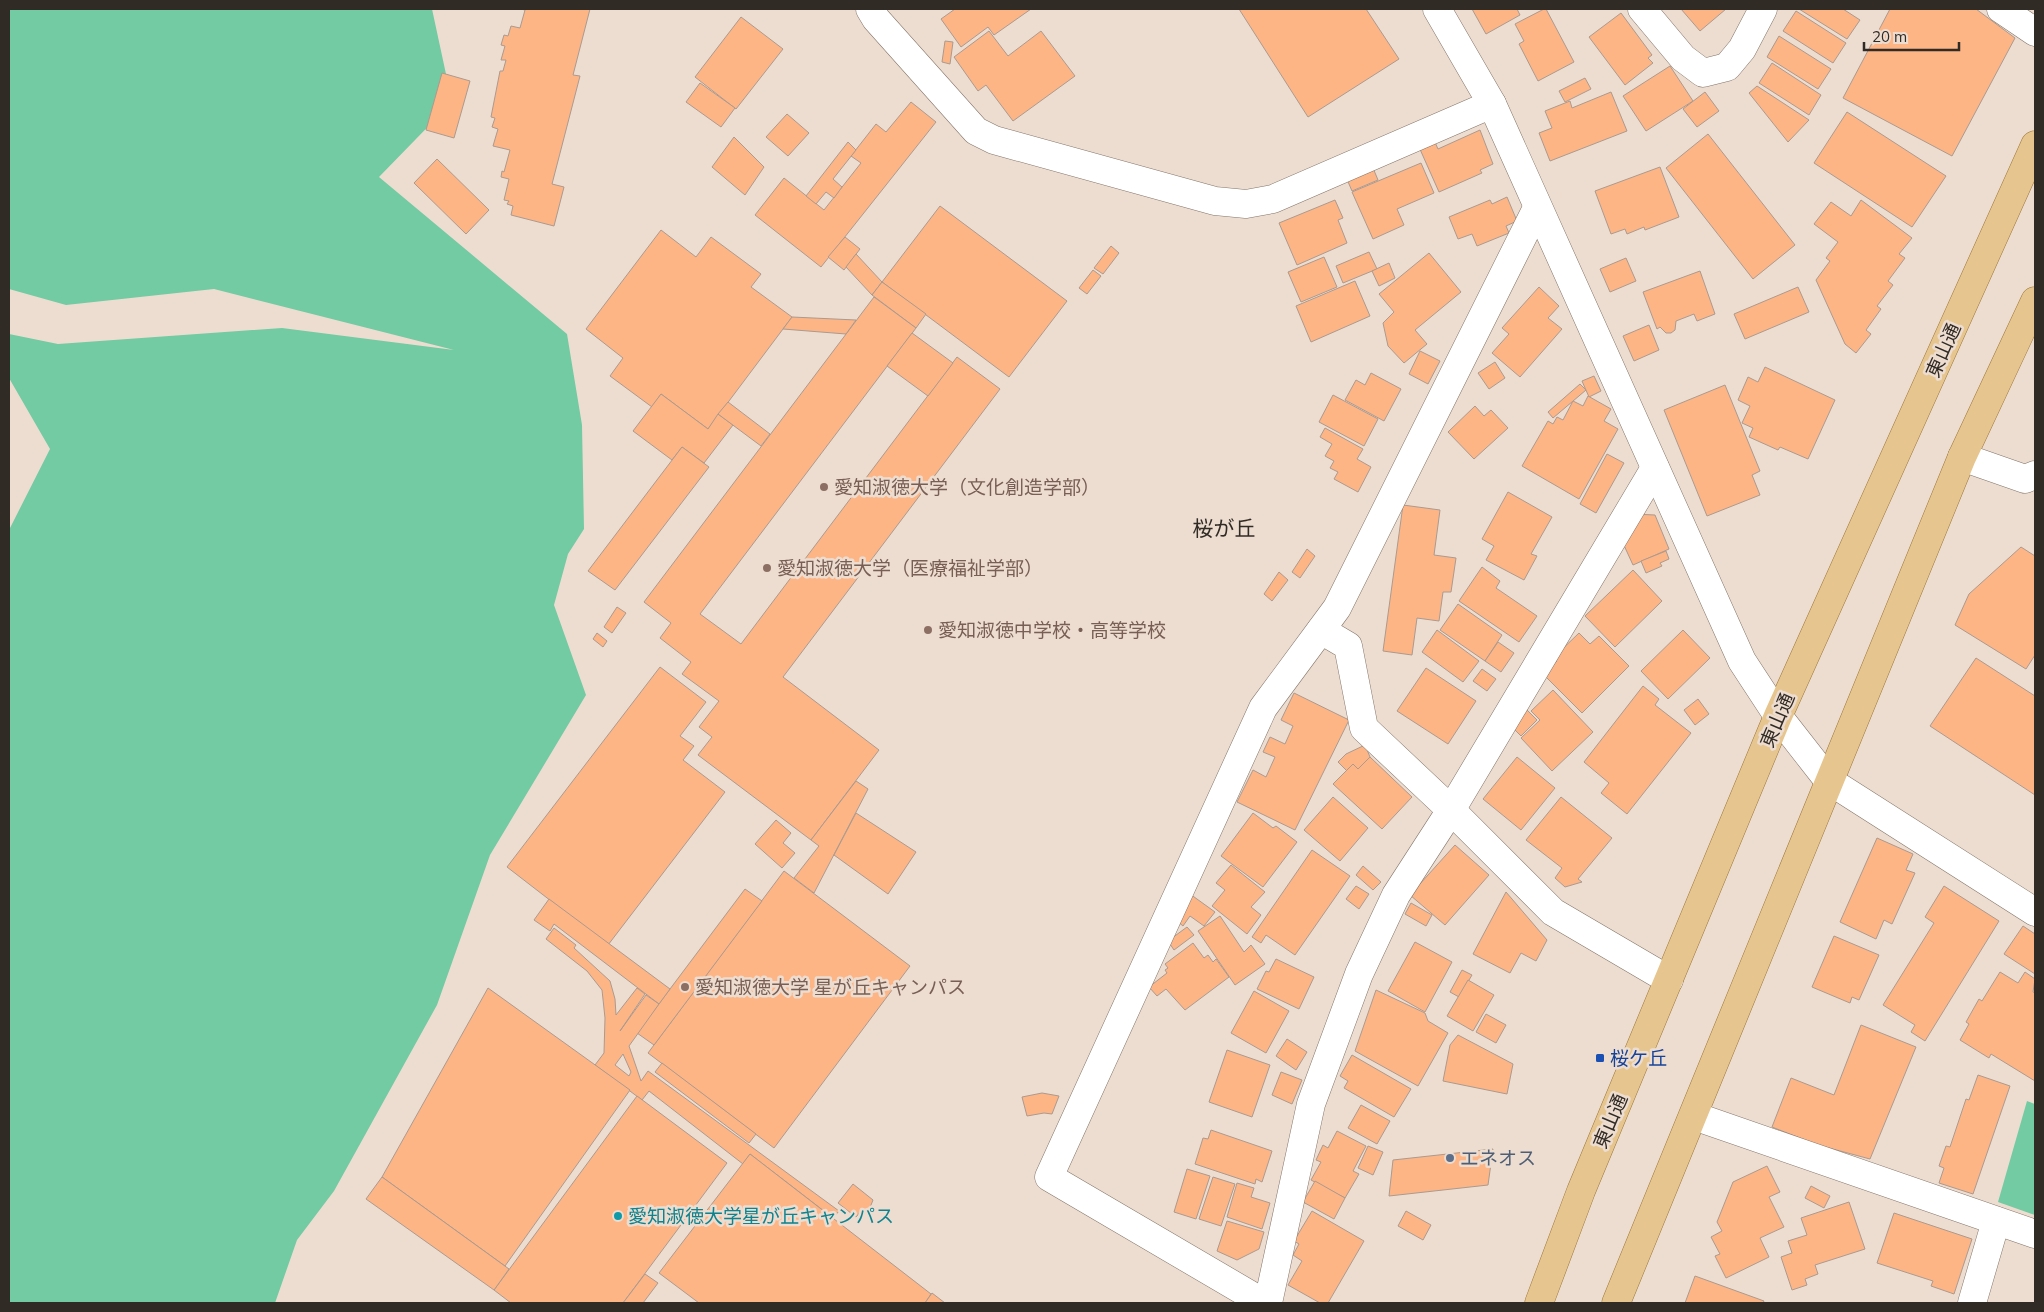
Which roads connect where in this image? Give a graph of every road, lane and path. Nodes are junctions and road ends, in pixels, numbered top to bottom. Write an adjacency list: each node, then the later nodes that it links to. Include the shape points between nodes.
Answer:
1 (870, 9): 7 (street, via 976,131 994,140 1215,201 1246,204 1273,199)
2 (1437, 9): 7 (street)
3 (1642, 9): 4 (street, via 1684,58 1703,73 1727,67 1742,49)
4 (1762, 9)
5 (2001, 9): 6 (street)
6 (2035, 32)
7 (1492, 104): 9 (street)
8 (2035, 145): 15 (main road, 東山通)
9 (1537, 208): 12 (street); 14 (street, via 1337,608)
10 (2035, 301): 11 (main road)
11 (1962, 457): 13 (street, via 2026,479); 16 (main road)
12 (1655, 468): 15 (street, via 1742,661); 17 (street)
13 (2035, 475)
14 (1320, 630): 17 (street, via 1348,646 1364,728); 23 (street, via 1263,708 1049,1177)
15 (1778, 716): 16 (street); 19 (main road, 東山通)
16 (1828, 780): 18 (street); 20 (main road)
17 (1451, 810): 19 (street, via 1553,912); 24 (street, via 1396,895 1359,974 1311,1104)
18 (2035, 912)
19 (1669, 980): 25 (main road, 東山通, via 1581,1191)
20 (1694, 1116): 21 (street); 26 (main road)
21 (1996, 1221): 22 (street); 27 (street)
22 (2035, 1234)
23 (1264, 1303)
24 (1268, 1303)
25 (1540, 1303)
26 (1616, 1303)
27 (1972, 1303)

